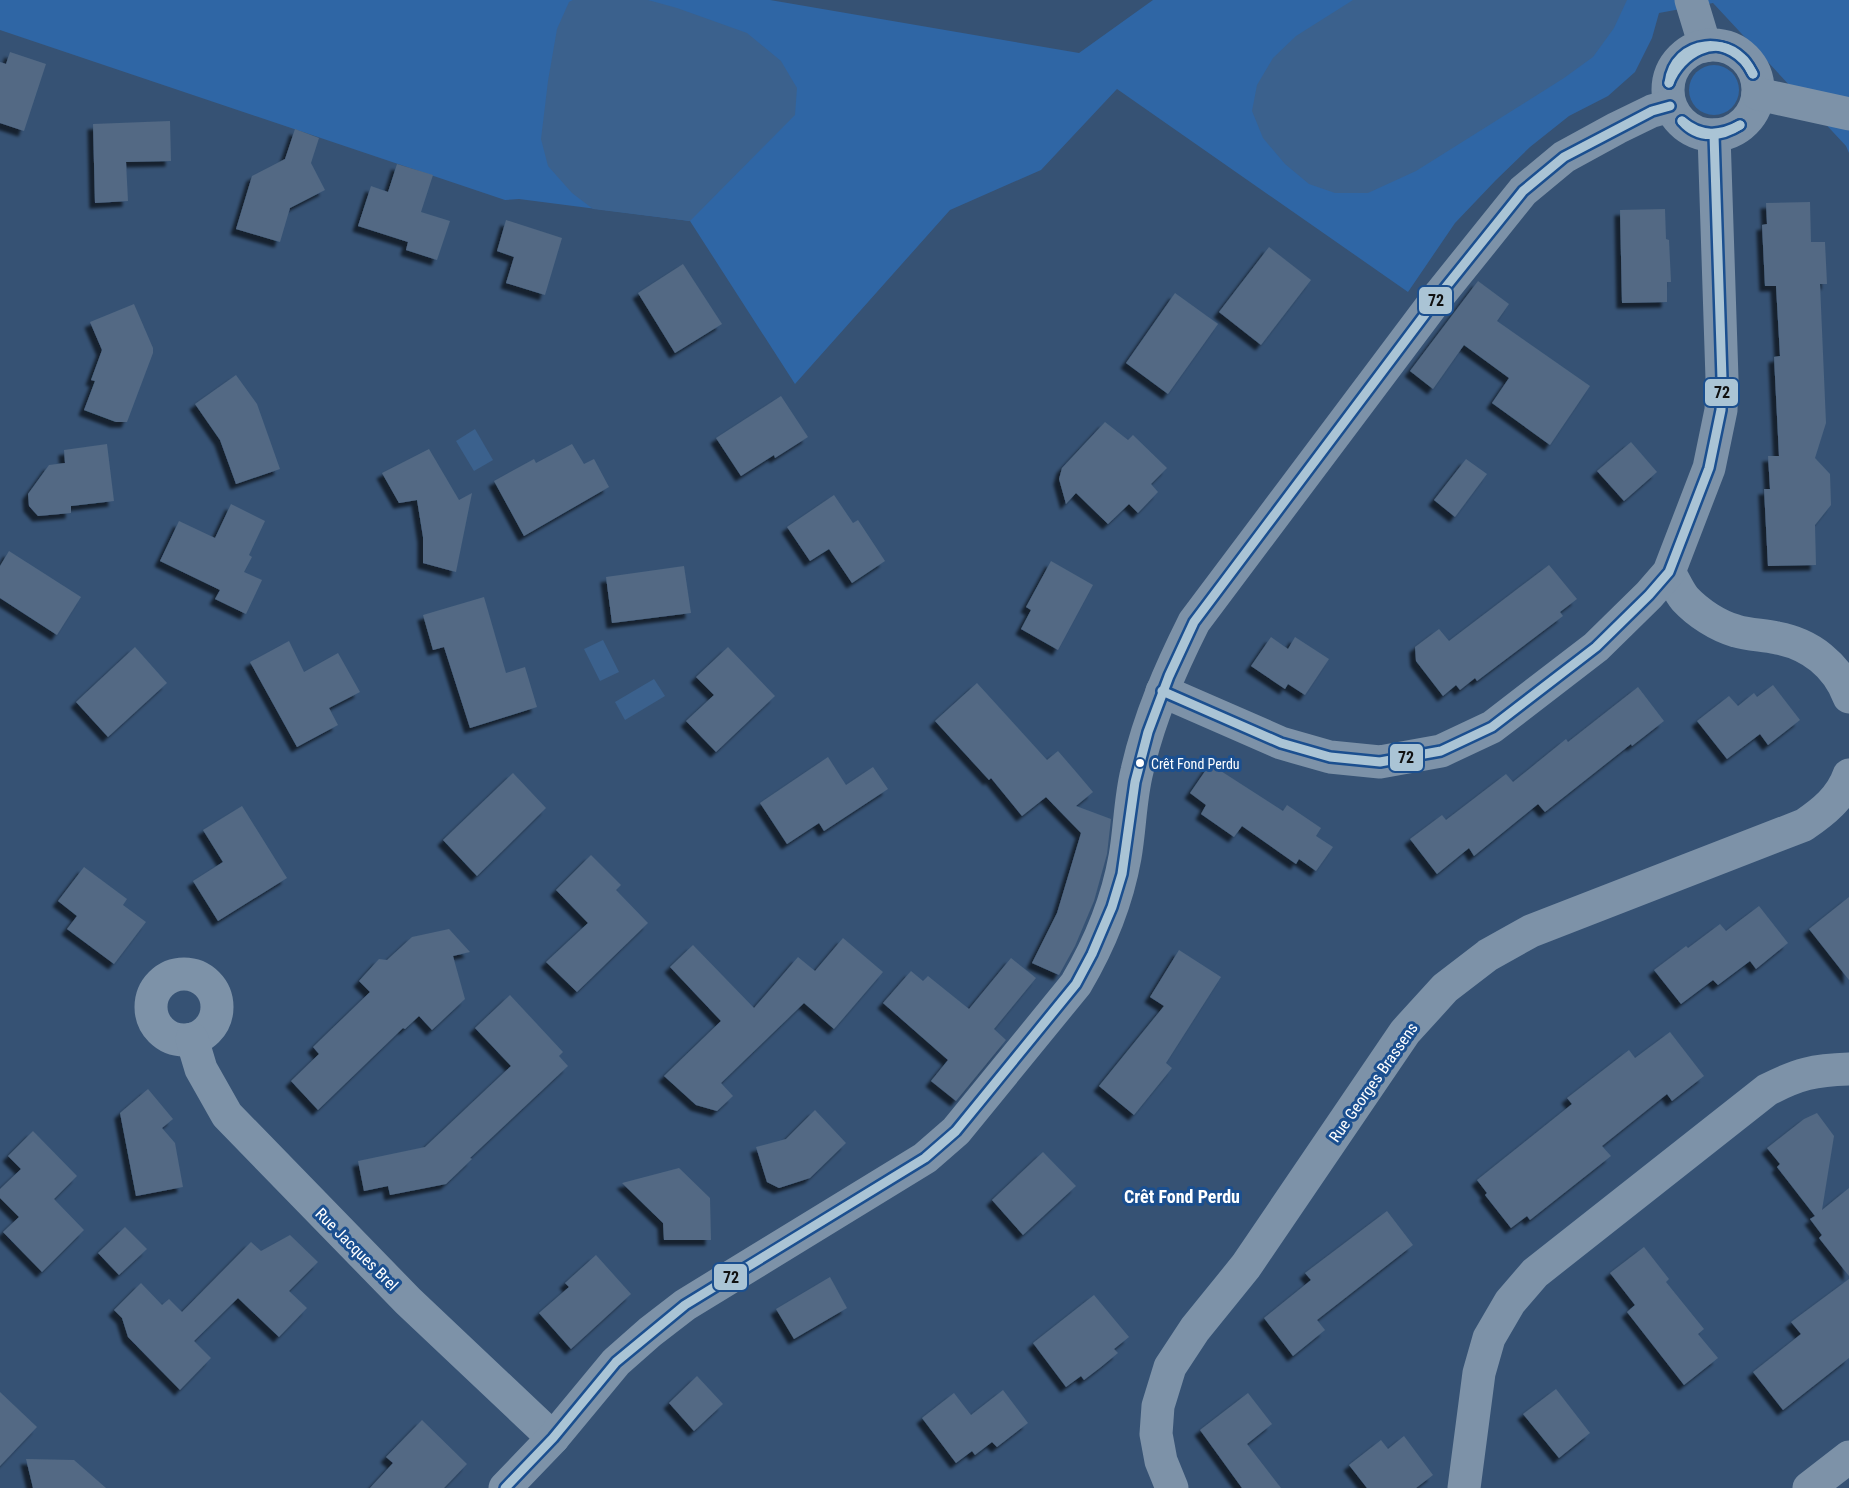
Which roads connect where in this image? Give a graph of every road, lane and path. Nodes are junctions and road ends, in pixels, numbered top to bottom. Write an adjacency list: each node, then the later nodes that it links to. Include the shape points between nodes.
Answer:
1 (1690, 0): 2 (street)
2 (1705, 46): 3 (street, via 1719,45 1743,57 1757,80); 4 (street, via 1682,57 1674,68 1669,80)
3 (1758, 94): 5 (street); 6 (street, via 1755,107 1743,122 1727,133)
4 (1670, 106): 6 (street, via 1693,131); 8 (street, via 1652,111 1564,157 1523,191 1441,293 1194,622)
5 (1849, 114)
6 (1714, 135): 7 (street, via 1721,410 1709,468)
7 (1669, 572): 8 (street, via 1563,674 1492,728 1441,752 1380,762 1330,757 1281,742); 9 (street, via 1684,598 1707,617 1736,631 1808,647 1829,664)
8 (1162, 691): 13 (street, via 1136,774 1118,888 1091,960 1076,984 948,1139 925,1158 694,1299 650,1332 616,1362)
9 (1849, 697)
10 (1849, 775): 16 (street, Rue Georges Brassens, via 1829,808 1804,825 1531,931 1488,955 1445,988 1405,1032 1246,1266 1170,1367 1158,1406 1156,1434)
11 (192, 1039): 13 (street, Rue Jacques Brel, via 201,1069 227,1115 408,1301)
12 (1849, 1069): 17 (street, via 1796,1075 1767,1090 1535,1273 1509,1302 1489,1338 1479,1374)
13 (553, 1438): 15 (street)
14 (1849, 1457): 18 (street)
15 (505, 1488)
16 (1172, 1488)
17 (1464, 1488)
18 (1809, 1488)

